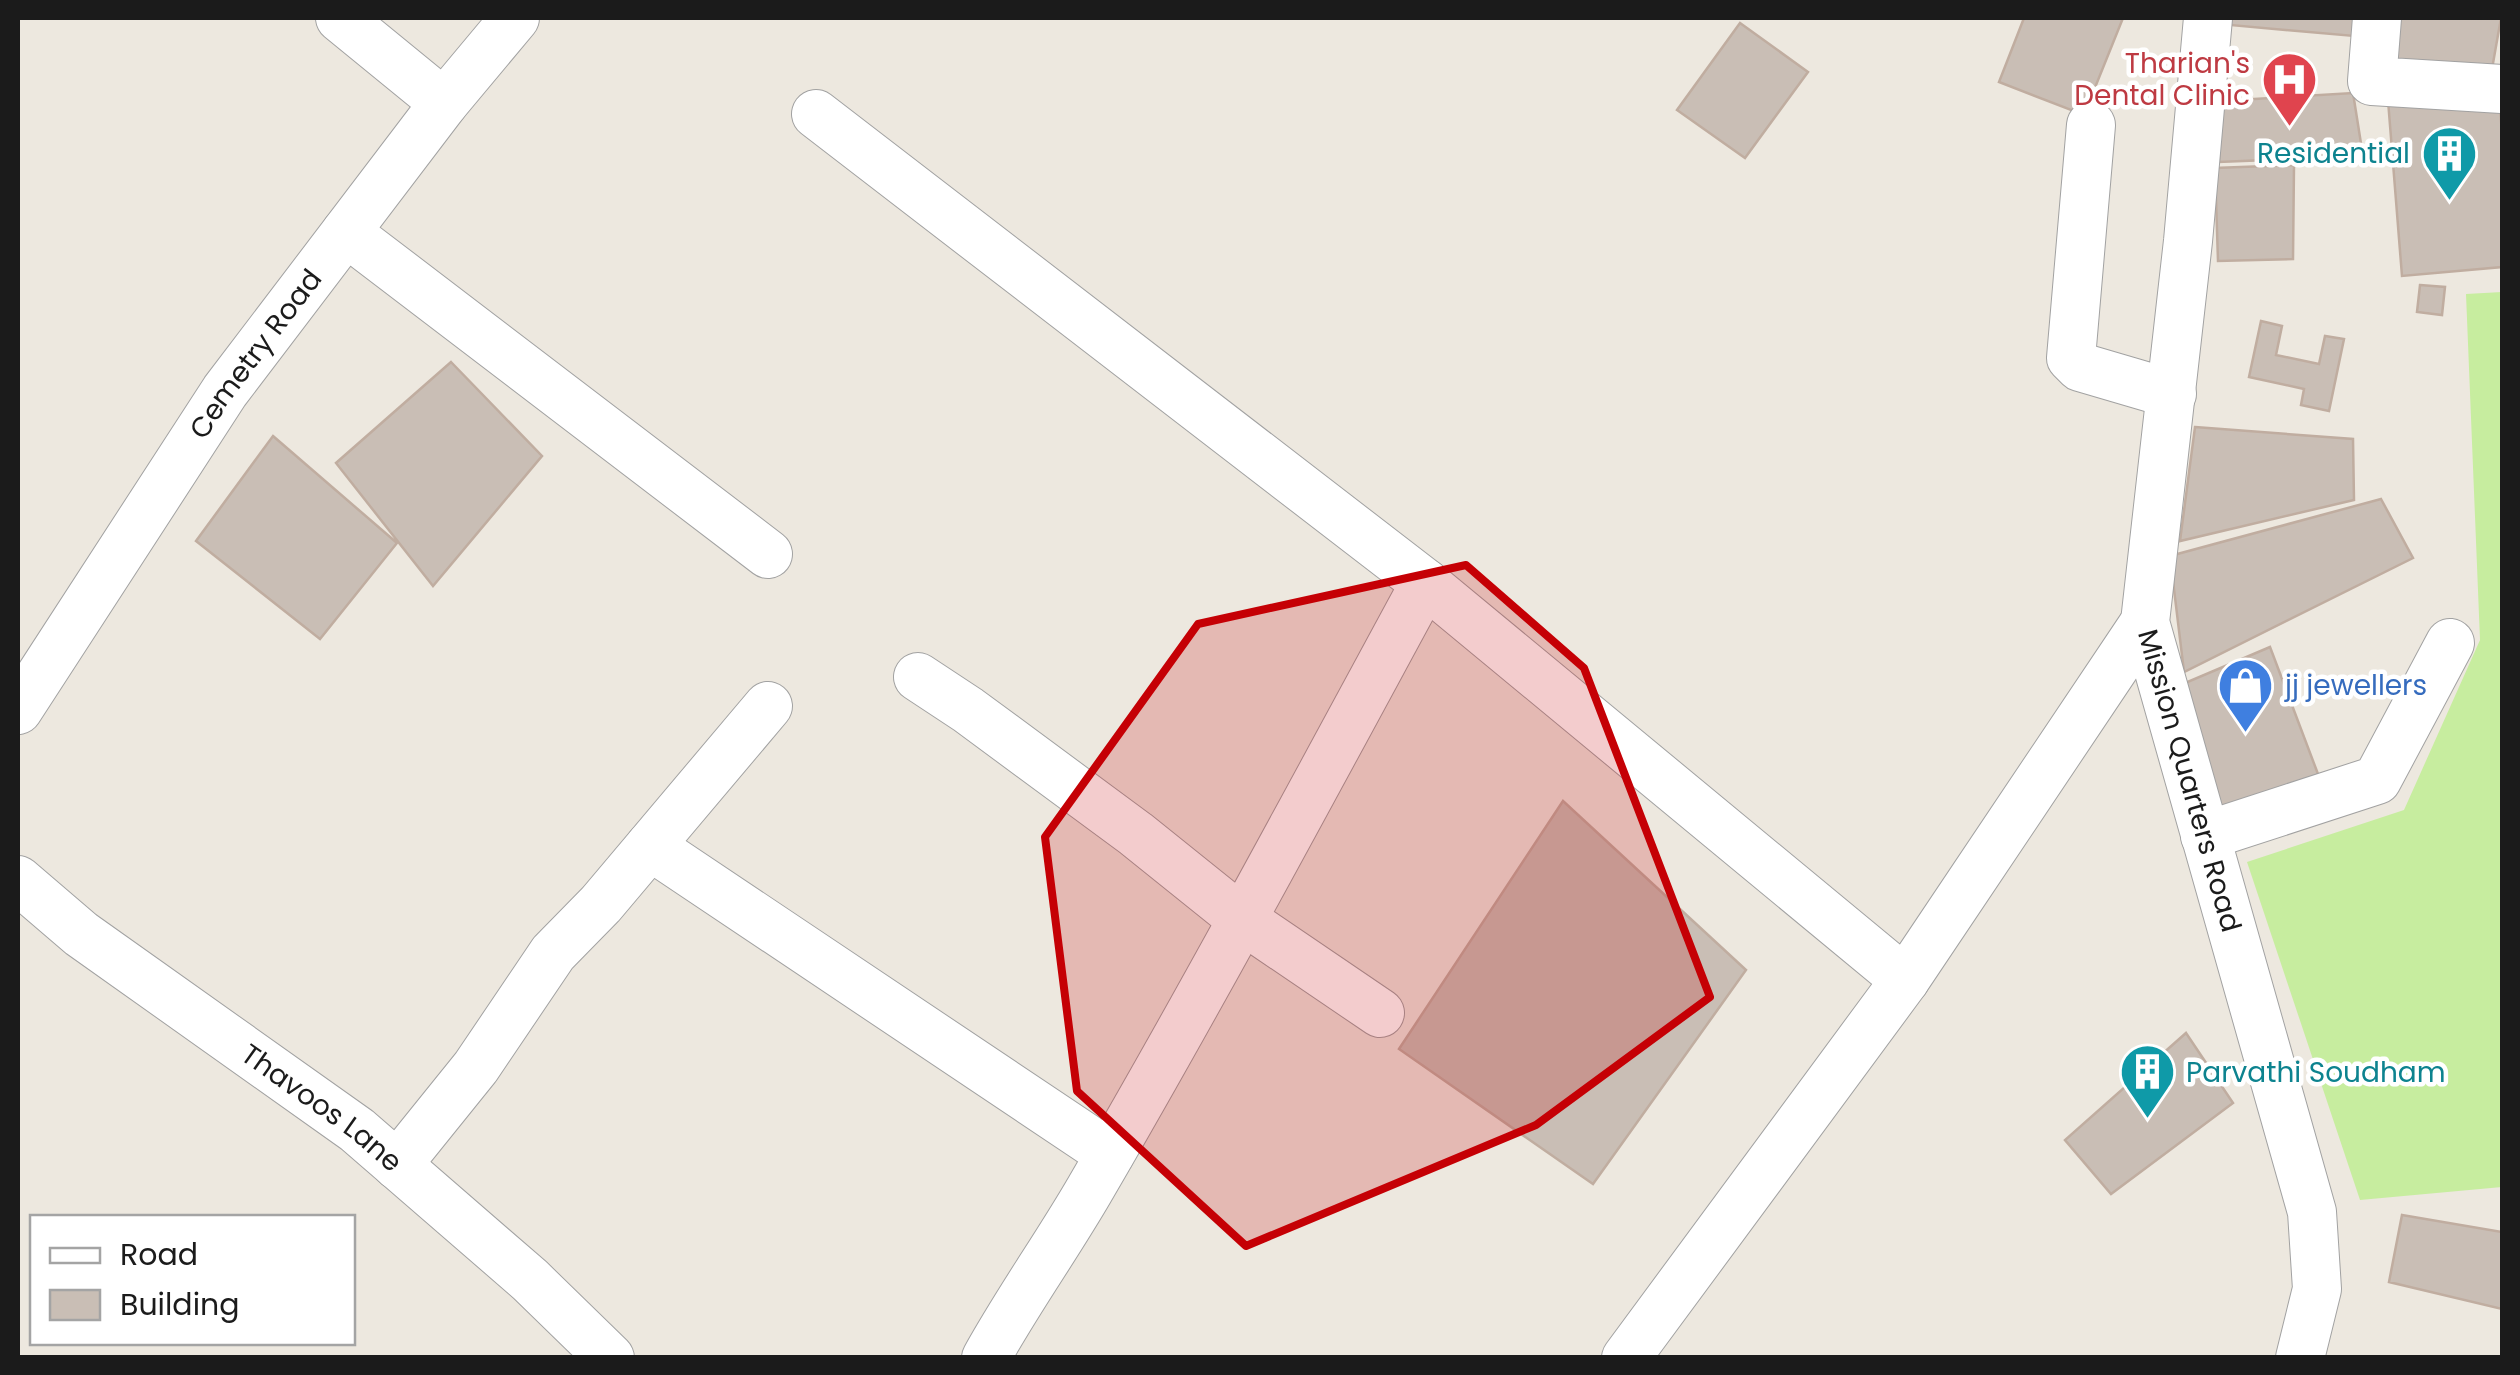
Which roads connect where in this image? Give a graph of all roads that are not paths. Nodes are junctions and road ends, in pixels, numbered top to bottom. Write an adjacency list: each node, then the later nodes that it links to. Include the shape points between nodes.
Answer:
1 (340, 18): 6 (street)
2 (515, 18): 6 (street, Cemetry Road)
3 (2208, 18): 10 (street, Mission Quarters Road)
4 (2377, 18): 5 (street, via 2372,81)
5 (2502, 89)
6 (444, 103): 9 (street, Cemetry Road)
7 (816, 114): 12 (street)
8 (2092, 125): 10 (street, via 2071,358 2080,367)
9 (346, 232): 11 (street); 17 (street, Cemetry Road, via 225,391)
10 (2172, 394): 13 (street, Mission Quarters Road)
11 (768, 554)
12 (1425, 583): 21 (street); 22 (street)
13 (2145, 622): 18 (street, Mission Quarters Road); 22 (street)
14 (2450, 642): 18 (street, via 2377,780)
15 (918, 677): 21 (street, via 1136,834)
16 (768, 706): 19 (street)
17 (18, 710)
18 (2204, 836): 29 (street, Mission Quarters Road, via 2312,1212 2316,1288)
19 (650, 846): 24 (street); 25 (street, via 553,953 476,1068)
20 (18, 880): 25 (street, Thavoos Lane, via 81,934)
21 (1242, 920): 23 (street); 24 (street)
22 (1905, 980): 28 (street)
23 (1380, 1013)
24 (1110, 1154): 27 (street)
25 (396, 1165): 26 (street, Thavoos Lane)
26 (610, 1358)
27 (986, 1358)
28 (1626, 1358)
29 (2300, 1358)

